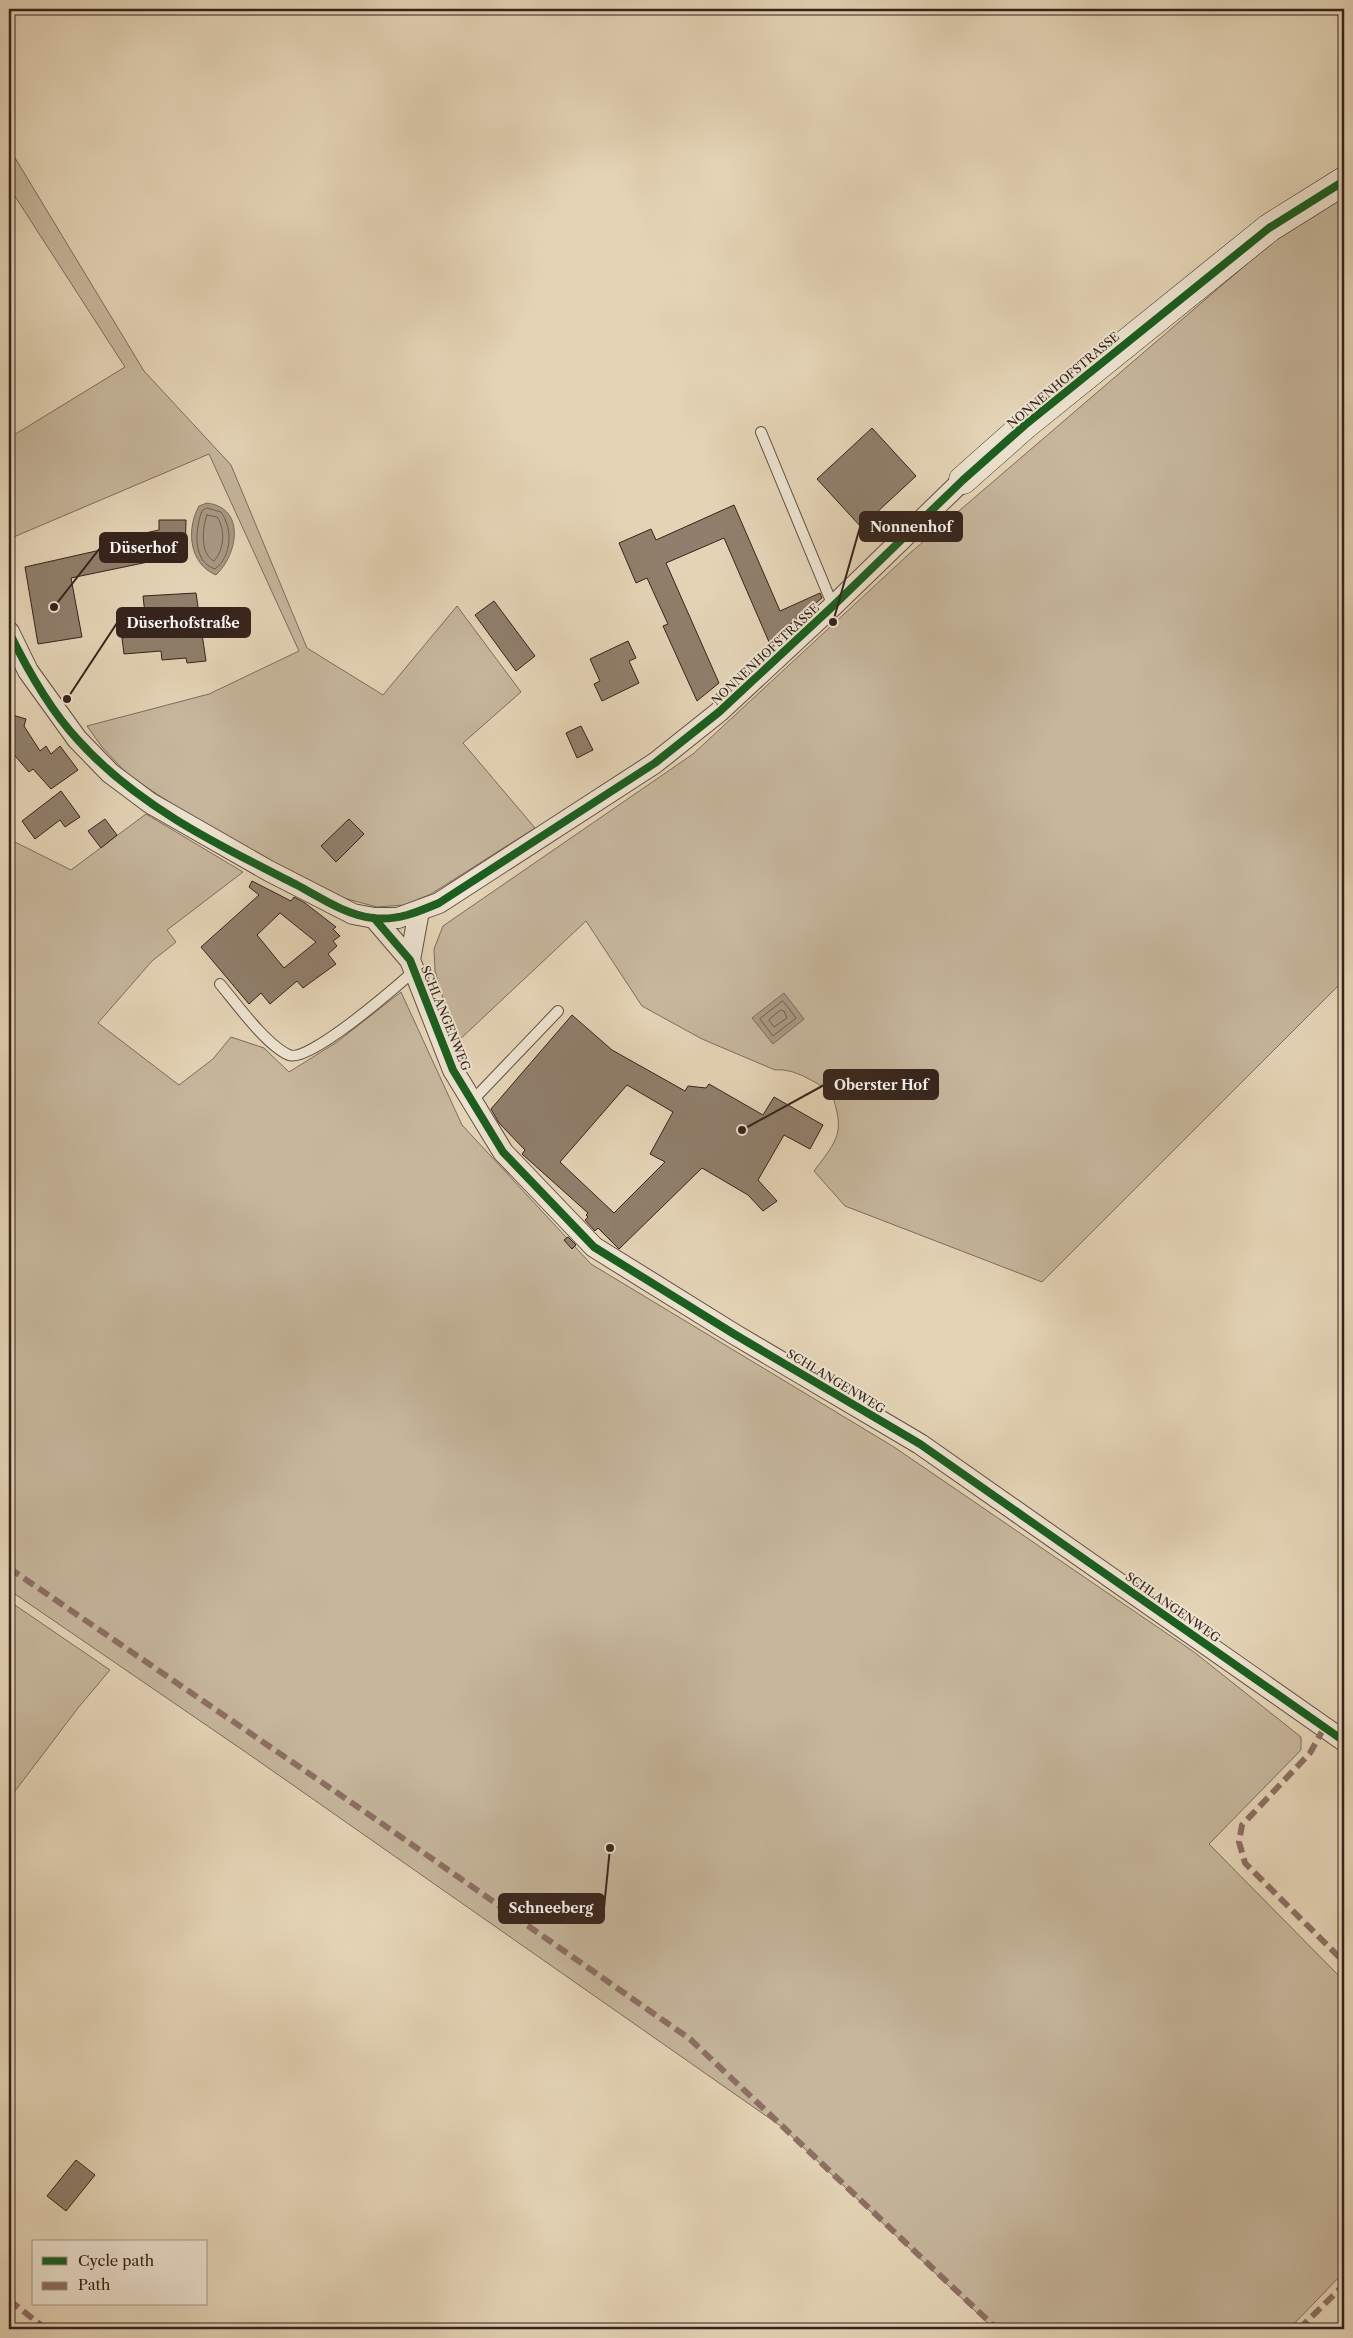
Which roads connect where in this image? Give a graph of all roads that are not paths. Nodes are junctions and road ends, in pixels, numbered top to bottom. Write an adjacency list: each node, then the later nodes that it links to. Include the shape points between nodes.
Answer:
1 (1344, 181): 3 (street, NONNENHOFSTRASSE, via 1269,228 1025,425)
2 (761, 432): 4 (lane)
3 (963, 480): 4 (street, NONNENHOFSTRASSE)
4 (833, 606): 6 (street, NONNENHOFSTRASSE, via 719,712 655,762 439,902)
5 (9, 632): 7 (street, NONNENHOFSTRASSE, via 28,671 76,739 110,773 150,803 210,838 353,914)
6 (419, 911): 7 (street, NONNENHOFSTRASSE, via 398,918); 8 (street)
7 (374, 918): 8 (street)
8 (412, 965): 9 (lane, via 348,1025 298,1056 290,1056 280,1050); 11 (street, SCHLANGENWEG, via 453,1070)
9 (220, 984)
10 (558, 1011): 11 (lane)
11 (472, 1101): 12 (street, SCHLANGENWEG, via 503,1152 594,1247 920,1444)
12 (1344, 1741)

